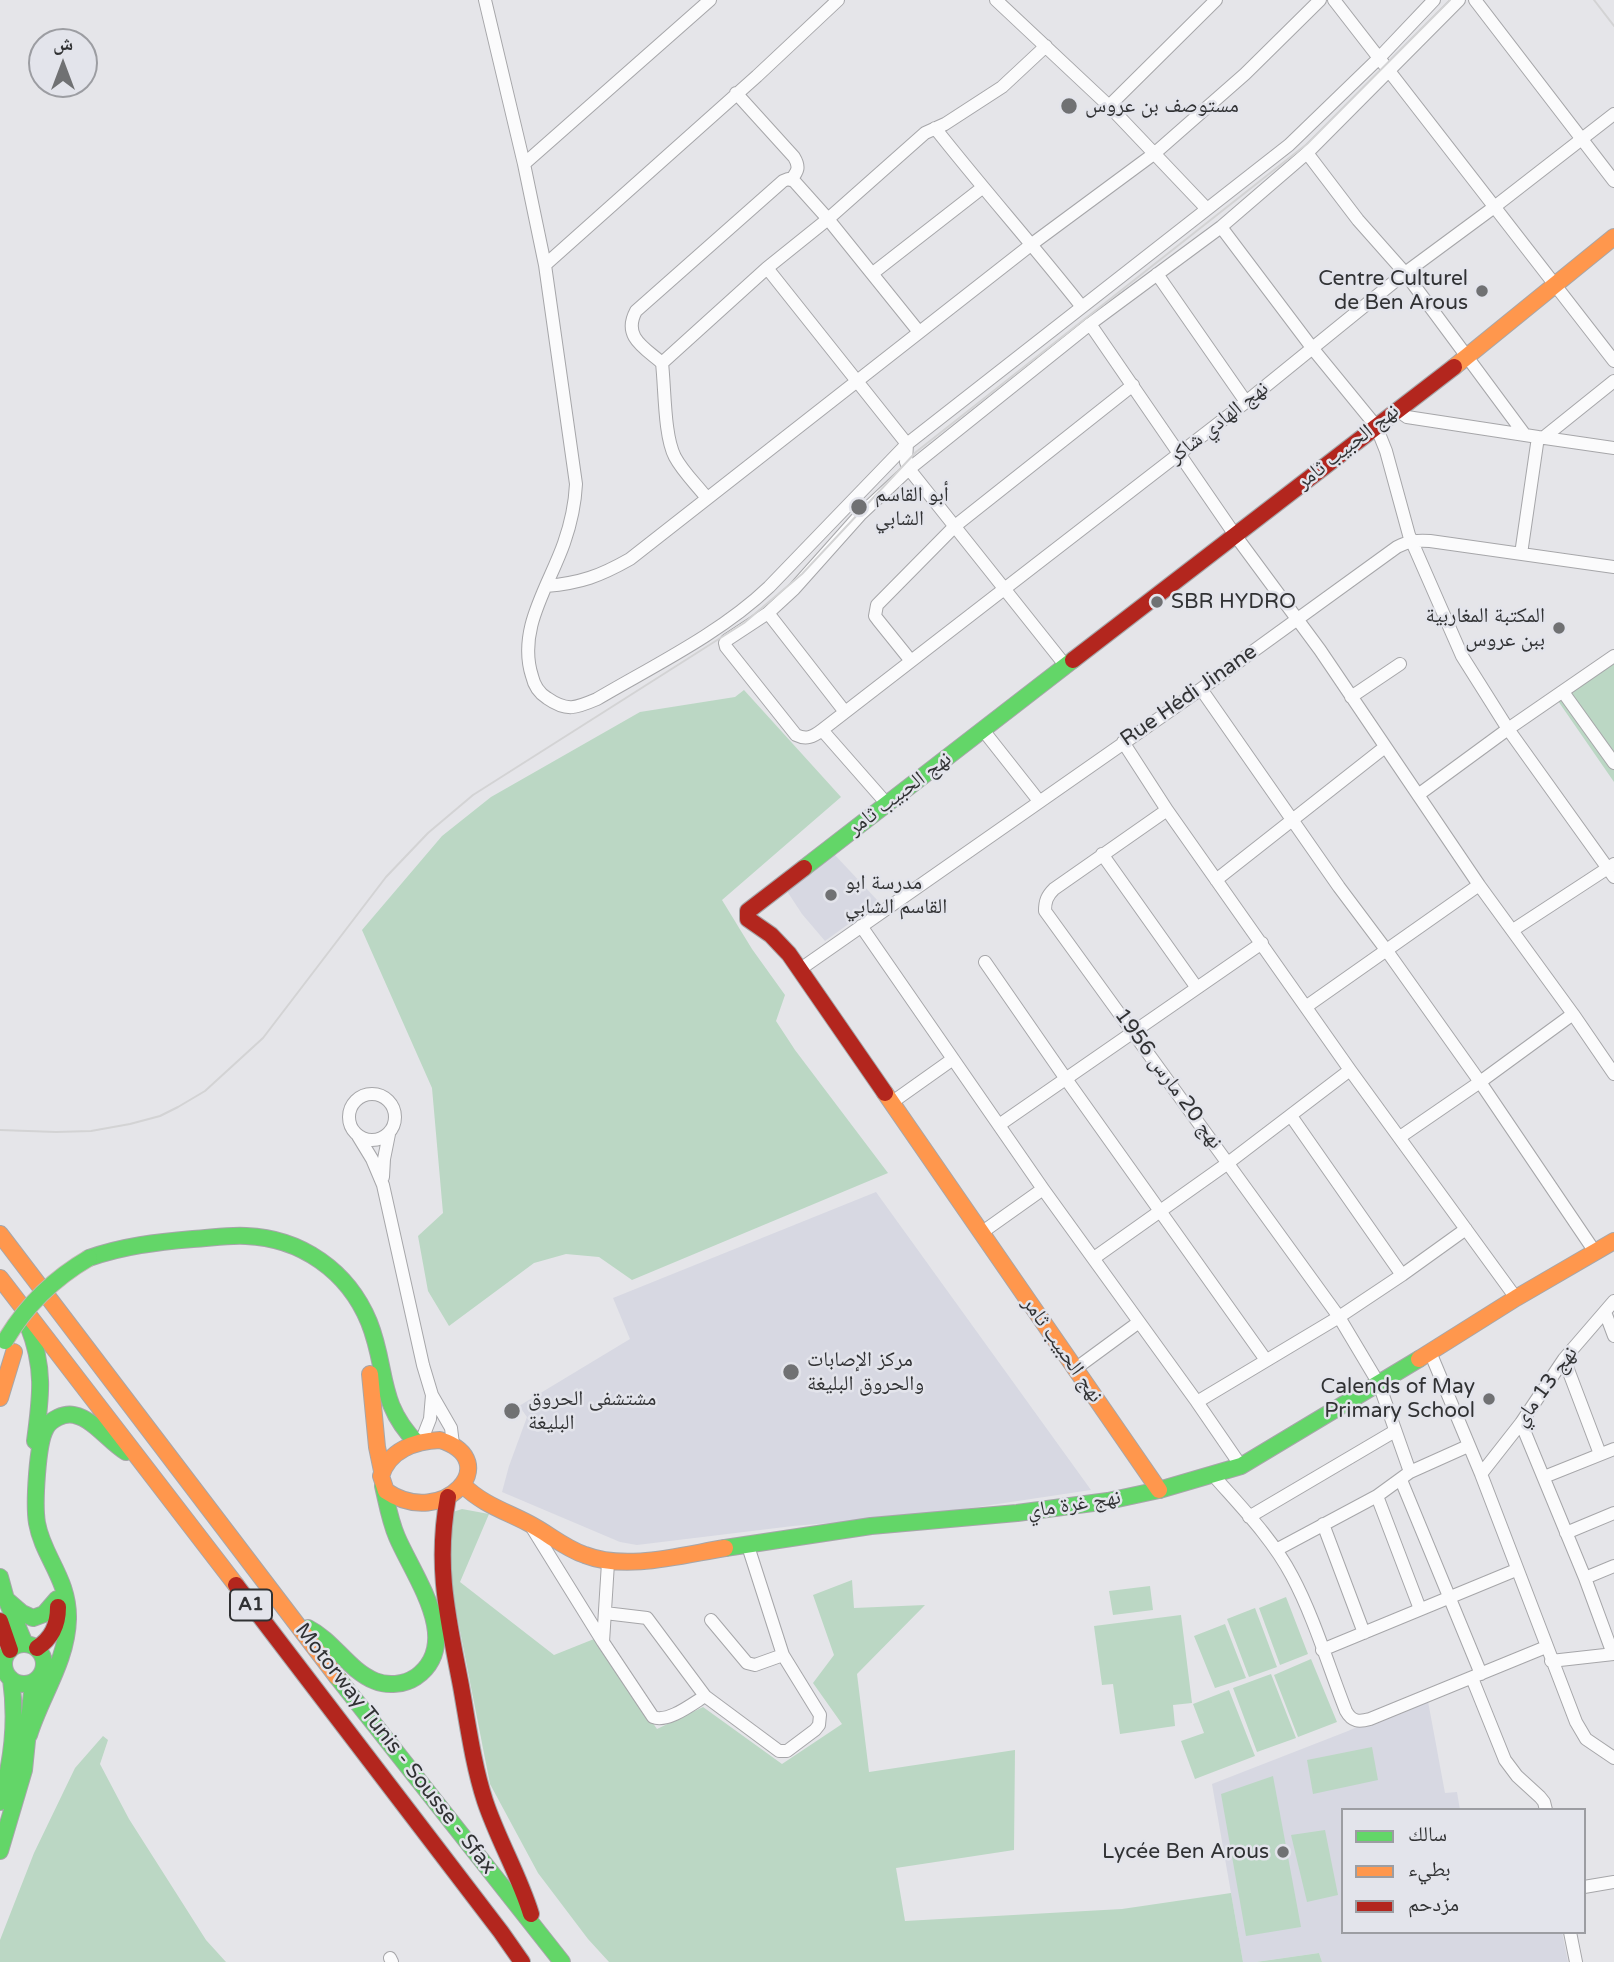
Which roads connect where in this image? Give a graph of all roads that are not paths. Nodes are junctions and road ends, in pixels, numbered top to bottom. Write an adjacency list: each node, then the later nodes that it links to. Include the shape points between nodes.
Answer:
1 (485, 0): 21 (street)
2 (710, 0): 21 (street)
3 (838, 0): 14 (street)
4 (996, 0): 11 (street)
5 (1216, 0): 15 (street)
6 (1320, 0): 19 (street)
7 (1334, 0): 12 (street)
8 (1434, 0): 12 (street)
9 (1460, 0): 13 (street)
10 (1475, 0): 18 (street)
11 (1046, 46): 15 (street); 17 (street, via 1002,87)
12 (1379, 58): 13 (street); 26 (street, via 1289,145)
13 (1390, 72): 20 (street); 25 (street)
14 (736, 93): 22 (street, via 798,163); 31 (street)
15 (1109, 106): 19 (street)
16 (1614, 114): 18 (street, نهج الهادي شاكر)
17 (935, 128): 24 (street); 27 (street)
18 (1583, 138): 23 (street); 25 (street, نهج الهادي شاكر)
19 (1155, 153): 26 (street); 30 (street)
20 (1307, 153): 28 (street); 34 (street)
21 (524, 164): 31 (street)
22 (791, 180): 27 (street); 43 (street, via 783,181 636,312 632,333)
23 (1614, 181)
24 (982, 188): 30 (street); 33 (street)
25 (1493, 208): 34 (street, نهج الهادي شاكر); 36 (street)
26 (1207, 209): 37 (street)
27 (828, 219): 32 (street); 33 (street)
28 (1221, 227): 35 (street); 40 (street)
29 (1614, 237): 36 (main road, نهج الحبيب ثامر)
30 (1032, 244): 37 (street); 39 (street)
31 (545, 265): 61 (street, via 576,484 570,524)
32 (767, 268): 43 (street); 44 (street)
33 (873, 273): 39 (street)
34 (1405, 273): 40 (street, نهج الهادي شاكر); 41 (street)
35 (1157, 274): 38 (street); 47 (street)
36 (1555, 284): 41 (main road, نهج الحبيب ثامر); 42 (street)
37 (1082, 307): 51 (street)
38 (1090, 324): 46 (street); 54 (street)
39 (919, 332): 44 (street)
40 (1313, 349): 47 (street, نهج الهادي شاكر); 49 (street)
41 (1466, 357): 48 (main road, نهج الحبيب ثامر); 50 (street)
42 (1614, 361)
43 (662, 363): 55 (street, via 672,449)
44 (856, 380): 51 (street); 55 (street)
45 (1614, 381): 50 (street)
46 (1133, 385): 53 (street); 56 (street)
47 (1246, 402): 53 (street, نهج الهادي شاكر)
48 (1398, 410): 49 (main road, نهج الحبيب ثامر); 50 (street, via 1407,417)
49 (1376, 426): 57 (main road, نهج الحبيب ثامر); 58 (street)
50 (1535, 437): 52 (street); 59 (street)
51 (907, 444): 54 (street); 61 (street, via 746,608 581,706 556,704 533,682 529,635)
52 (1614, 448)
53 (1180, 453): 57 (street); 62 (street, نهج الهادي شاكر)
54 (909, 470): 56 (street); 63 (street)
55 (706, 497): 61 (street, via 609,571)
56 (955, 526): 62 (street); 66 (street, via 875,611)
57 (1235, 535): 64 (street); 68 (main road, نهج الحبيب ثامر)
58 (1412, 540): 59 (street); 64 (street, Rue Hédi Jinane); 73 (street, via 1462,656)
59 (1521, 554): 60 (street)
60 (1614, 567)
61 (546, 586)
62 (1004, 591): 66 (street, نهج الهادي شاكر); 68 (street)
63 (768, 613): 72 (street); 74 (street, via 725,643 796,735 809,738)
64 (1298, 620): 69 (street, Rue Hédi Jinane); 71 (street)
65 (1614, 656): 70 (street)
66 (911, 661): 72 (street, نهج الهادي شاكر)
67 (1399, 664): 71 (street)
68 (1065, 665): 75 (main road, نهج الحبيب ثامر)
69 (1201, 689): 76 (street, Rue Hédi Jinane); 83 (street)
70 (1563, 692): 73 (street); 78 (street)
71 (1352, 697): 77 (street)
72 (845, 712): 74 (street, نهج الهادي شاكر)
73 (1508, 729): 79 (street); 85 (street)
74 (822, 730): 81 (street)
75 (983, 730): 80 (street); 81 (main road, نهج الحبيب ثامر)
76 (1124, 742): 80 (street, Rue Hédi Jinane); 82 (street)
77 (1385, 747): 79 (street); 83 (street)
78 (1614, 763)
79 (1418, 795): 87 (street)
80 (1040, 802): 88 (street, Rue Hédi Jinane)
81 (887, 804): 93 (main road, نهج الحبيب ثامر, via 748,911 748,919 781,944)
82 (1167, 810): 84 (street, نهج 20 مارس 1956); 86 (street)
83 (1293, 821): 86 (street); 91 (street)
84 (1102, 855): 94 (street); 97 (street, نهج 20 مارس 1956, via 1048,895 1045,911)
85 (1612, 870): 89 (street)
86 (1216, 880): 90 (street)
87 (1479, 885): 89 (street); 91 (street)
88 (861, 926): 93 (street, Rue Hédi Jinane); 98 (street)
89 (1513, 930): 96 (street)
90 (1262, 943): 94 (street); 95 (street)
91 (1387, 951): 95 (street); 102 (street)
92 (985, 962): 101 (street)
93 (799, 970): 103 (main road, نهج الحبيب ثامر)
94 (1197, 988): 97 (street)
95 (1307, 1006): 100 (street)
96 (1573, 1014): 99 (street); 102 (street)
97 (1134, 1032): 101 (street); 109 (street, نهج 20 مارس 1956)
98 (953, 1059): 103 (street); 105 (street)
99 (1612, 1067)
100 (1350, 1070): 104 (street); 108 (street)
101 (1066, 1079): 105 (street); 112 (street)
102 (1480, 1082): 108 (street); 117 (street)
103 (891, 1103): 114 (main road, نهج الحبيب ثامر)
104 (1291, 1116): 109 (street); 120 (street)
105 (999, 1125): 111 (street)
106 (389, 1134): 107 (street, via 374,1140); 107 (street, via 395,1111 386,1098 371,1094 357,1099 349,1111 350,1125); 110 (street)
107 (358, 1136): 110 (street)
108 (1400, 1137): 113 (street)
109 (1228, 1163): 112 (street); 126 (street, نهج 20 مارس 1956)
110 (383, 1185): 135 (street)
111 (1043, 1189): 114 (street); 118 (street)
112 (1159, 1212): 118 (street); 132 (street)
113 (1466, 1229): 120 (street); 122 (street)
114 (981, 1233): 133 (main road, نهج الحبيب ثامر)
115 (0, 1234): 174 (main road, Motorway Tunis - Sousse - Sfax / A1)
116 (1614, 1241): 117 (main road, نهج غرة ماي)
117 (1595, 1252): 122 (main road, نهج غرة ماي)
118 (1094, 1258): 127 (street)
119 (93, 1264): 129 (main road, bridge, via 66,1272 46,1288 27,1307); 140 (main road, via 114,1249 143,1242 236,1236 273,1238 308,1251 339,1275 363,1308 390,1408 398,1424); 151 (main road, via 143,1254 237,1248 275,1252 314,1268 344,1298 359,1329 370,1377)
120 (1402, 1275): 126 (street)
121 (0, 1278): 123 (main road, Motorway Tunis - Sousse - Sfax / A1)
122 (1516, 1298): 130 (main road, نهج غرة ماي)
123 (17, 1301): 145 (main road, Motorway Tunis - Sousse - Sfax / A1); 168 (main road, via 34,1339 42,1374 27,1496 28,1523)
124 (1614, 1301): 125 (street, نهج 13 ماي)
125 (1605, 1312): 128 (street); 131 (street, نهج 13 ماي)
126 (1339, 1317): 132 (street); 134 (street, نهج 20 مارس 1956)
127 (1139, 1322): 133 (street); 137 (street)
128 (1614, 1336)
129 (6, 1348): 136 (main road)
130 (1430, 1352): 134 (main road, نهج غرة ماي); 142 (street)
131 (1564, 1359): 138 (street, نهج 13 ماي); 144 (street)
132 (1266, 1360): 137 (street)
133 (1075, 1369): 152 (main road, نهج الحبيب ثامر)
134 (1379, 1384): 139 (street, نهج 20 مارس 1956); 146 (main road, نهج غرة ماي)
135 (432, 1395): 140 (street, via 430,1419); 141 (street, via 451,1428)
136 (0, 1398)
137 (1197, 1402): 146 (street)
138 (1521, 1423): 147 (street, نهج 13 ماي); 150 (street)
139 (1395, 1432): 149 (street, نهج 20 مارس 1956); 156 (street)
140 (419, 1443): 141 (main road, via 440,1440); 151 (main road, via 390,1458)
141 (453, 1444): 153 (main road, via 463,1453 467,1473)
142 (1468, 1446): 147 (street); 149 (street)
143 (1614, 1449): 144 (street)
144 (1600, 1454): 150 (street)
145 (140, 1459): 187 (main road, via 76,1416 56,1418 44,1434 37,1521 62,1584 68,1635); 196 (main road, Motorway Tunis - Sousse - Sfax / A1)
146 (1241, 1466): 148 (main road, نهج غرة ماي)
147 (1480, 1474): 164 (street)
148 (1213, 1475): 152 (main road, نهج غرة ماي); 156 (street)
149 (1405, 1476): 154 (street); 169 (street, نهج 20 مارس 1956)
150 (1544, 1477): 159 (street)
151 (382, 1479): 153 (main road, via 390,1494 411,1502 428,1502); 174 (main road, via 395,1530 436,1627 432,1660 421,1674 406,1682 381,1683 358,1671 318,1633)
152 (1160, 1490): 160 (main road, نهج غرة ماي, via 1017,1513 871,1525)
153 (454, 1492): 157 (main road, نهج غرة ماي, via 469,1502); 194 (main road, via 441,1528 440,1567 474,1757 485,1801)
154 (1377, 1496): 158 (street); 170 (street)
155 (1614, 1513): 159 (street)
156 (1249, 1517): 161 (street)
157 (529, 1523): 162 (main road, نهج غرة ماي, via 561,1544); 176 (street)
158 (1323, 1524): 161 (street); 175 (street)
159 (1566, 1533): 166 (street)
160 (747, 1543): 162 (main road, نهج غرة ماي); 181 (street)
161 (1276, 1550): 179 (street, via 1302,1595)
162 (608, 1563): 171 (street)
163 (1614, 1566): 166 (street)
164 (1516, 1570): 169 (street); 178 (street)
165 (0, 1577): 167 (main road)
166 (1585, 1578): 180 (street)
167 (6, 1599): 168 (main road, via 36,1618 45,1615); 177 (main road)
168 (57, 1599): 177 (main road, via 56,1628 48,1639)
169 (1449, 1599): 170 (street); 183 (street, نهج 20 مارس 1956)
170 (1420, 1609): 175 (street)
171 (605, 1614): 176 (street); 186 (street, via 647,1618)
172 (711, 1620): 181 (street, via 747,1663 755,1665)
173 (0, 1621): 177 (main road)
174 (297, 1626): 194 (main road, Motorway Tunis - Sousse - Sfax / A1)
175 (1364, 1633): 179 (street)
176 (603, 1642): 186 (street, via 653,1717 666,1718)
177 (24, 1647): 184 (main road, via 4,1661); 185 (main road, via 43,1657 44,1669)
178 (1546, 1647): 182 (street); 183 (street)
179 (1322, 1650): 183 (street, via 1346,1712 1359,1722)
180 (1614, 1654): 182 (street)
181 (783, 1655): 186 (street, via 820,1720 816,1730 787,1751 779,1751)
182 (1551, 1661): 188 (street, via 1581,1732)
183 (1476, 1676): 190 (street, نهج 20 مارس 1956, via 1505,1760)
184 (11, 1679): 185 (main road); 189 (main road, via 14,1748)
185 (33, 1682): 187 (main road)
186 (705, 1696)
187 (29, 1735): 191 (main road, via 21,1784)
188 (1614, 1757)
189 (0, 1802)
190 (1546, 1808)
191 (0, 1851)
192 (1614, 1882): 193 (street)
193 (1586, 1887)
194 (535, 1926): 197 (main road, Motorway Tunis - Sousse - Sfax / A1)
195 (1570, 1934): 198 (street)
196 (522, 1962)
197 (562, 1962)
198 (1576, 1962)

